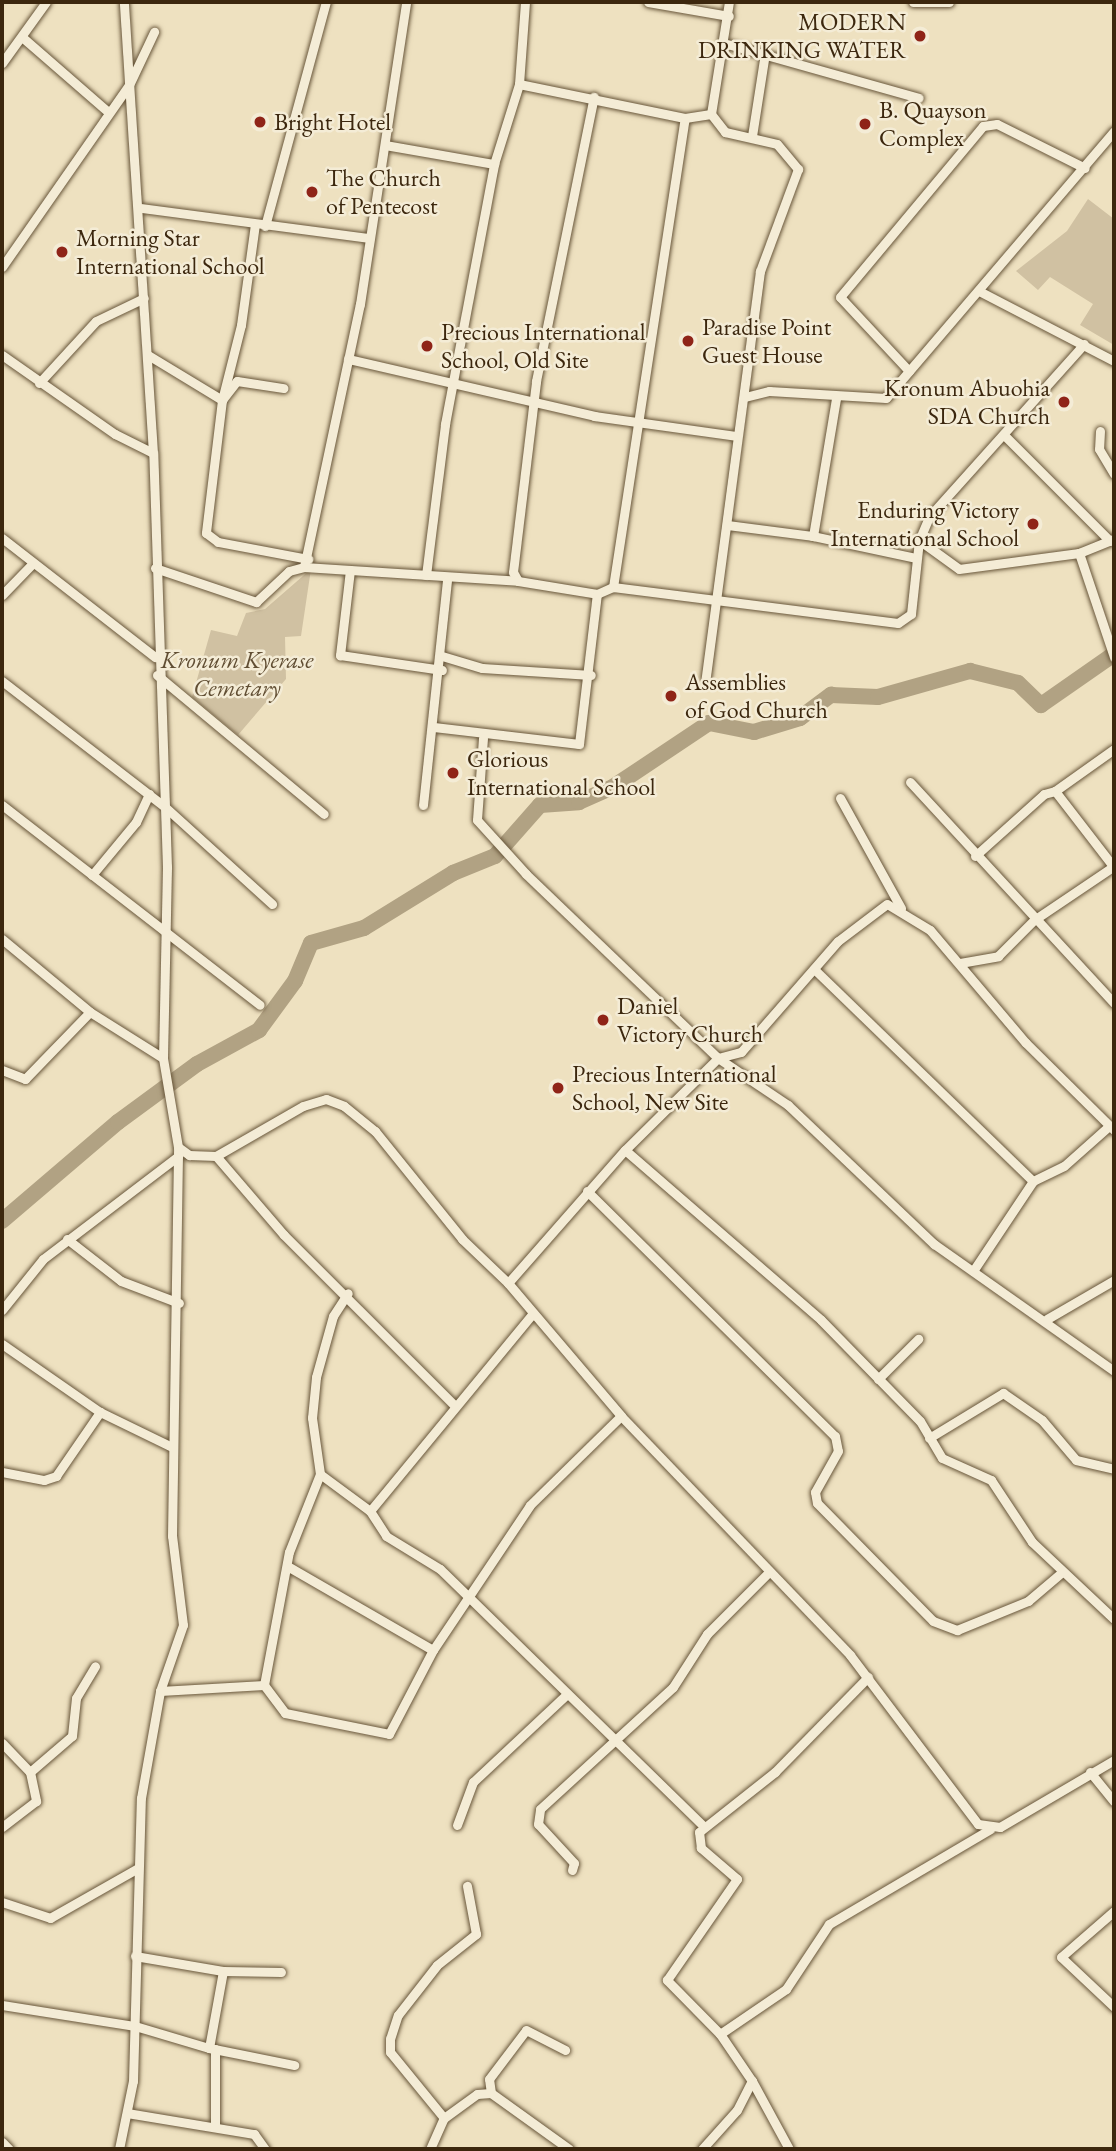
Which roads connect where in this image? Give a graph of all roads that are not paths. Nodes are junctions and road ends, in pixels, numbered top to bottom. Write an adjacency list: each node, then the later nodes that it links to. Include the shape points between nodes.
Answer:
1 (47, 2): 12 (street)
2 (124, 2): 17 (street)
3 (326, 2): 29 (street)
4 (406, 2): 25 (street)
5 (525, 2): 16 (street)
6 (648, 2): 10 (street)
7 (729, 2): 10 (street)
8 (913, 2): 9 (street)
9 (949, 2)
10 (729, 16): 13 (street)
11 (153, 32): 17 (street)
12 (22, 37): 15 (street); 20 (street)
13 (727, 44): 14 (street); 21 (street)
14 (765, 53): 19 (street); 24 (street)
15 (2, 63)
16 (519, 84): 18 (street); 26 (street)
17 (129, 85): 20 (street); 28 (street)
18 (594, 97): 22 (street); 46 (street)
19 (919, 98)
20 (106, 110): 31 (street)
21 (711, 114): 22 (street); 24 (street, via 721,131)
22 (685, 118): 47 (street)
23 (1114, 131): 27 (street)
24 (752, 136): 43 (street, via 784,148 798,169 760,271)
25 (385, 145): 26 (street); 30 (street)
26 (494, 164): 40 (street)
27 (1084, 168): 32 (street); 39 (street, via 998,124 983,126 840,297)
28 (141, 208): 29 (street); 33 (street)
29 (260, 225): 30 (street); 45 (street)
30 (369, 238): 37 (street)
31 (2, 267)
32 (979, 291): 34 (street); 39 (street)
33 (144, 298): 36 (street); 41 (street, via 96,321)
34 (1084, 344): 38 (street); 50 (street)
35 (2, 355): 41 (street)
36 (148, 355): 45 (street); 51 (street)
37 (348, 359): 40 (street); 60 (street)
38 (1114, 360)
39 (909, 371): 44 (street, via 886,398)
40 (455, 381): 46 (street); 64 (street)
41 (39, 383): 51 (street)
42 (283, 388): 45 (street, via 237,381)
43 (745, 397): 44 (street, via 769,391); 49 (street)
44 (836, 398): 54 (street)
45 (222, 400): 60 (street, via 206,533 218,542)
46 (536, 403): 47 (street); 66 (street, via 513,572)
47 (641, 423): 49 (street); 67 (street)
48 (1100, 431): 52 (street, via 1099,449)
49 (736, 436): 53 (street)
50 (1006, 437): 56 (street, via 929,517); 57 (street)
51 (153, 453): 62 (street)
52 (1114, 474)
53 (728, 526): 54 (street); 70 (street)
54 (813, 536): 59 (street)
55 (2, 538): 61 (street)
56 (919, 540): 58 (street, via 959,569); 59 (street)
57 (1112, 540): 58 (street)
58 (1079, 553): 73 (street)
59 (916, 558): 70 (street, via 911,614 898,623)
60 (306, 563): 62 (street, via 256,602); 63 (street)
61 (32, 564): 69 (street); 72 (street)
62 (155, 568): 72 (street)
63 (350, 570): 64 (street); 74 (street, via 340,655)
64 (426, 575): 65 (street)
65 (447, 580): 66 (street); 71 (street)
66 (517, 581): 68 (street)
67 (613, 587): 68 (street); 70 (street)
68 (597, 594): 76 (street)
69 (2, 595)
70 (716, 599): 77 (street)
71 (442, 656): 74 (street); 76 (street, via 482,668)
72 (155, 657): 75 (street)
73 (1114, 657)
74 (442, 670): 79 (street)
75 (158, 675): 88 (street); 89 (street)
76 (590, 676): 80 (street, via 579,744)
77 (706, 677)
78 (2, 681): 84 (street)
79 (434, 727): 80 (street); 87 (street)
80 (483, 738): 104 (street, via 477,820)
81 (1114, 749): 83 (street)
82 (911, 782): 90 (street)
83 (1055, 791): 90 (street, via 1044,794); 91 (street)
84 (149, 794): 88 (street); 92 (street, via 136,822)
85 (840, 798): 94 (street)
86 (2, 805): 92 (street)
87 (422, 805)
88 (163, 806): 93 (street); 96 (street)
89 (324, 814)
90 (975, 856): 95 (street)
91 (1114, 866): 95 (street)
92 (92, 875): 96 (street)
93 (272, 904)
94 (901, 908): 98 (street); 99 (street, via 887,904 867,913)
95 (1034, 920): 98 (street, via 998,956); 100 (street)
96 (163, 927): 101 (street); 103 (street)
97 (2, 939): 102 (street)
98 (960, 963): 106 (street, via 1026,1043)
99 (814, 969): 104 (street, via 741,1052); 110 (street)
100 (1114, 1003)
101 (260, 1005)
102 (90, 1012): 103 (street); 105 (street, via 25,1079)
103 (163, 1058): 108 (street)
104 (718, 1058): 107 (street); 113 (street, via 788,1105 934,1244)
105 (2, 1070)
106 (1112, 1128): 110 (street, via 1064,1166)
107 (625, 1150): 111 (street); 124 (street, via 821,1320)
108 (178, 1151): 109 (street); 112 (street); 117 (street)
109 (216, 1156): 115 (street, via 303,1106 326,1099 344,1106 375,1131 462,1239); 116 (street, via 284,1234)
110 (1033, 1181): 113 (street)
111 (587, 1191): 115 (street); 136 (street, via 835,1436 838,1451 815,1492 817,1503 933,1621 957,1630 1028,1601)
112 (67, 1239): 117 (street, via 121,1281); 118 (street)
113 (973, 1271): 120 (street)
114 (1114, 1280): 120 (street)
115 (508, 1283): 119 (street)
116 (348, 1293): 125 (street); 132 (street, via 333,1316 316,1377 312,1418)
117 (179, 1303): 129 (street)
118 (2, 1310)
119 (533, 1313): 125 (street); 127 (street)
120 (1047, 1319): 123 (street)
121 (918, 1339): 124 (street)
122 (2, 1344): 126 (street)
123 (1114, 1371)
124 (878, 1379): 128 (street)
125 (455, 1406): 133 (street, via 439,1434)
126 (100, 1412): 129 (street); 131 (street, via 56,1476 44,1480)
127 (621, 1416): 135 (street); 137 (street, via 530,1505)
128 (929, 1437): 130 (street, via 1003,1393 1042,1420 1076,1460); 136 (street, via 950,1464 991,1480)
129 (172, 1447): 143 (street, via 174,1589 182,1635)
130 (1114, 1469)
131 (2, 1472)
132 (320, 1474): 133 (street); 134 (street, via 289,1552)
133 (370, 1511): 137 (street, via 386,1536 416,1549)
134 (289, 1567): 139 (street); 142 (street)
135 (768, 1573): 141 (street); 145 (street, via 707,1634 673,1687)
136 (1061, 1573): 138 (street)
137 (467, 1600): 139 (street); 144 (street)
138 (1114, 1619)
139 (433, 1650): 142 (street, via 389,1734 285,1713)
140 (96, 1666): 148 (street, via 76,1698 72,1736)
141 (868, 1677): 152 (street, via 775,1772); 154 (street, via 967,1814)
142 (264, 1685): 143 (street)
143 (160, 1691): 155 (street, via 141,1798)
144 (565, 1696): 145 (street); 151 (street, via 473,1782)
145 (612, 1739): 152 (street); 156 (street, via 536,1816 574,1863)
146 (2, 1743): 148 (street)
147 (1114, 1760): 149 (street)
148 (30, 1772): 153 (street, via 36,1806)
149 (1090, 1772): 150 (street); 154 (street)
150 (1114, 1802)
151 (457, 1825)
152 (702, 1825): 166 (street, via 701,1848 737,1879 667,1980)
153 (2, 1826)
154 (990, 1829): 166 (street, via 829,1924 786,1989)
155 (138, 1868): 158 (street, via 50,1917); 160 (street)
156 (572, 1870)
157 (467, 1886): 175 (street, via 476,1934 436,1965 398,2014 390,2039 390,2052)
158 (2, 1902)
159 (1114, 1911): 164 (street, via 1062,1957)
160 (135, 1956): 161 (street); 165 (street)
161 (223, 1971): 162 (street); 167 (street)
162 (281, 1972)
163 (2, 2005): 165 (street)
164 (1114, 2007)
165 (135, 2026): 167 (street); 174 (street)
166 (720, 2034): 171 (street)
167 (212, 2048): 169 (street); 176 (street)
168 (565, 2050): 170 (street, via 526,2030)
169 (294, 2065)
170 (489, 2079): 172 (street); 173 (street)
171 (752, 2081): 183 (street, via 737,2110); 184 (street)
172 (491, 2093): 173 (street); 182 (street)
173 (477, 2094): 175 (street)
174 (127, 2113): 176 (street); 179 (street)
175 (444, 2118): 181 (street)
176 (215, 2125): 180 (street, via 254,2134)
177 (2, 2142): 178 (street)
178 (9, 2149)
179 (119, 2149)
180 (265, 2149)
181 (430, 2149)
182 (569, 2149)
183 (702, 2149)
184 (789, 2149)

